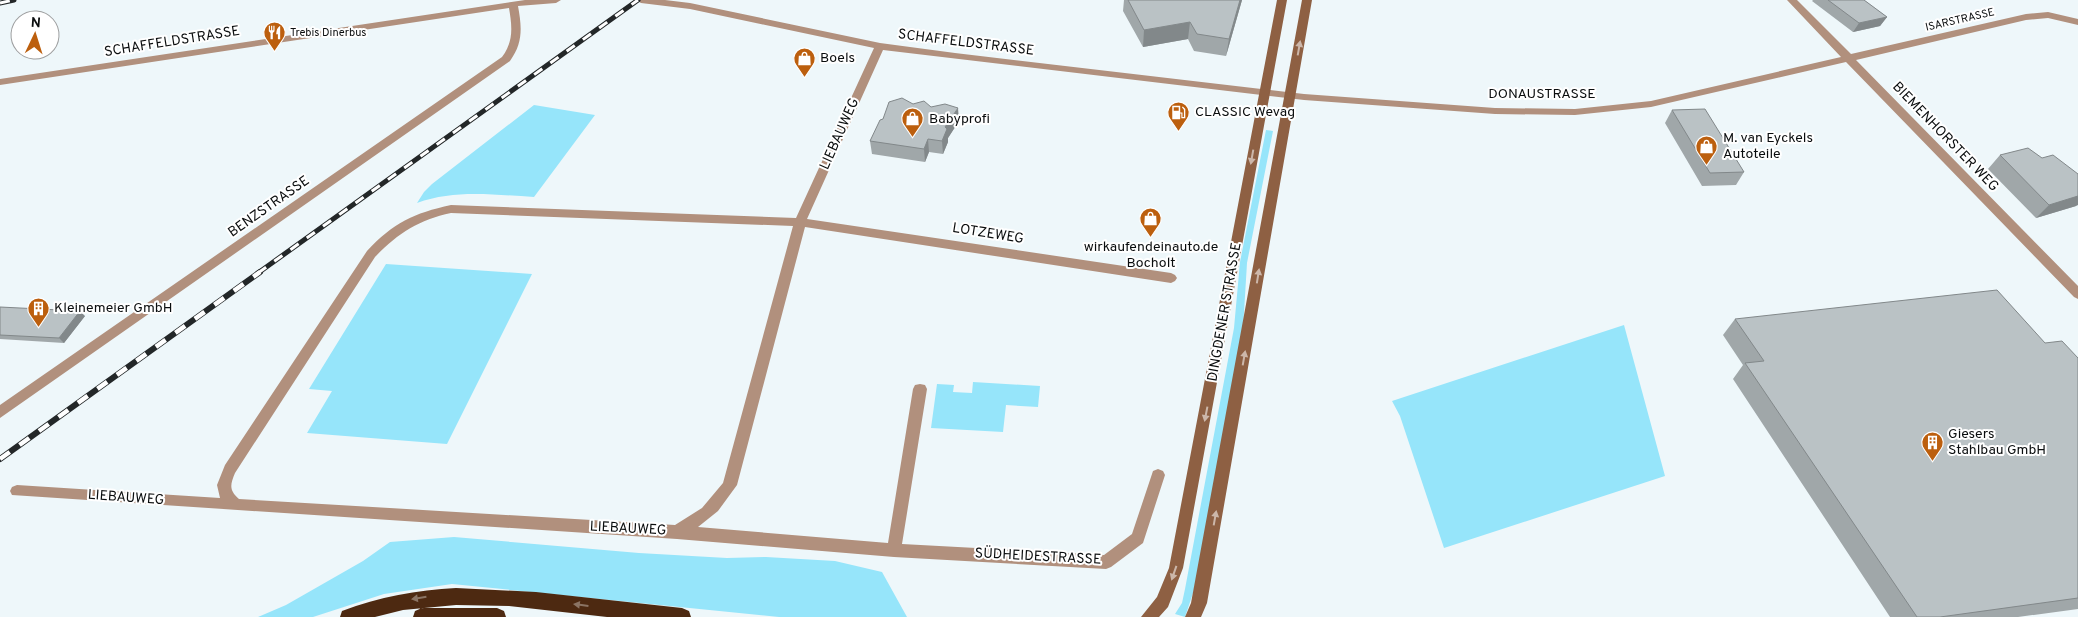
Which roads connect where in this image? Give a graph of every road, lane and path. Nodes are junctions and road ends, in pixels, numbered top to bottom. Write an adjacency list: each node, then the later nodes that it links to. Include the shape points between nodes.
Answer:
1 (556, 0): 6 (street, SCHAFFELDSTRASSE)
2 (641, 0): 8 (street, SCHAFFELDSTRASSE, via 690,6)
3 (1282, 0): 11 (main road, DINGDENER STRASSE)
4 (1307, 0): 12 (main road, DINGDENER STRASSE, one-way to 4)
5 (1792, 0): 9 (street, BIEMENHORSTER WEG)
6 (513, 4): 10 (street, SCHAFFELDSTRASSE); 17 (street, BENZSTRASSE, via 517,40 506,59)
7 (2078, 22): 9 (street, ISARSTRASSE, via 2048,15 2026,17)
8 (880, 46): 11 (street, SCHAFFELDSTRASSE); 13 (street, LIEBAUWEG)
9 (1849, 59): 12 (street, DONAUSTRASSE, via 1651,104 1574,112); 15 (street, BIEMENHORSTER WEG)
10 (0, 82)
11 (1264, 92): 12 (street, SCHAFFELDSTRASSE); 27 (main road, DINGDENER STRASSE, one-way to 27, via 1176,568 1163,602)
12 (1290, 96): 28 (main road, DINGDENER STRASSE, one-way to 12)
13 (800, 222): 14 (street, LOTZEWEG); 20 (street, via 451,209 409,221 389,234 370,254 230,469 223,484 225,496); 21 (street, LIEBAUWEG, via 730,486 719,503)
14 (1171, 278)
15 (2078, 294)
16 (920, 389): 22 (street)
17 (0, 412)
18 (1158, 475): 22 (street, SÜDHEIDESTRASSE, via 1138,538 1106,562)
19 (17, 491): 20 (street, LIEBAUWEG)
20 (236, 505): 21 (street, LIEBAUWEG)
21 (678, 532): 22 (street, SÜDHEIDESTRASSE)
22 (894, 550)
23 (349, 617): 26 (highway, one-way to 23, via 468,595 399,602)
24 (422, 617): 25 (highway)
25 (498, 617)
26 (682, 617)
27 (1149, 617)
28 (1194, 617)

